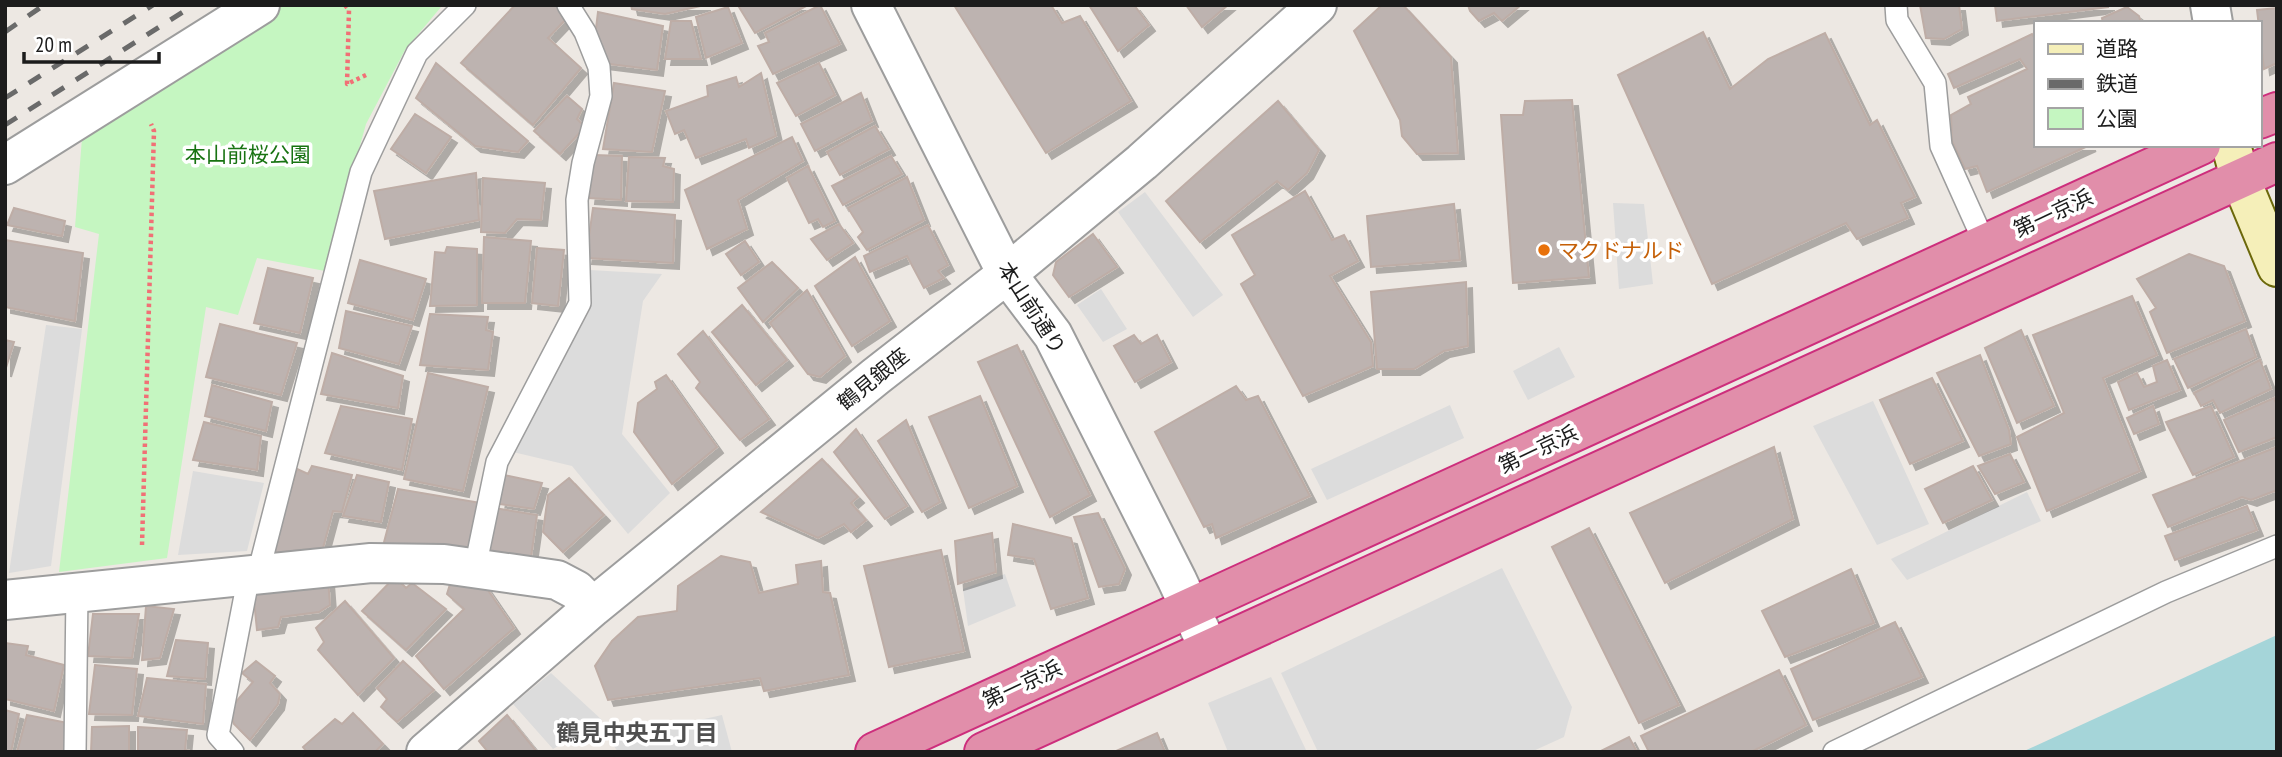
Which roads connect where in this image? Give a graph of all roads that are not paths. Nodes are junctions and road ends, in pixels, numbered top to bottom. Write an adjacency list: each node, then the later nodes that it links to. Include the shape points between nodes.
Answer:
1 (260, 5): 10 (street)
2 (465, 5): 16 (lane, via 417,53 361,172)
3 (568, 5): 15 (lane, via 585,32 598,67 601,96 577,200 580,303 497,462)
4 (871, 5): 13 (street, 本山前通り)
5 (1317, 5): 13 (street, 鶴見銀座, via 1142,162)
6 (1896, 5): 11 (lane, via 1897,20 1935,83 1941,146)
7 (2197, 147): 11 (highway, 第一京浜)
8 (2235, 162): 9 (highway); 12 (street); 21 (highway)
9 (2277, 162)
10 (5, 165)
11 (1985, 244): 20 (highway, 第一京浜)
12 (2277, 267)
13 (1007, 274): 19 (street, 鶴見銀座); 20 (street, 本山前通り, via 1053,335)
14 (2277, 546): 27 (lane, via 2166,592)
15 (475, 568): 16 (street, via 371,563); 19 (street, via 558,580)
16 (254, 575): 17 (street); 23 (lane, via 218,735)
17 (77, 592): 18 (street); 22 (lane)
18 (5, 600)
19 (593, 607): 24 (street, 鶴見銀座)
20 (1190, 608): 21 (street, 本山前通り); 25 (highway, 第一京浜)
21 (1209, 649): 26 (highway)
22 (75, 752)
23 (233, 752)
24 (426, 752)
25 (875, 752)
26 (984, 752)
27 (1834, 752)

